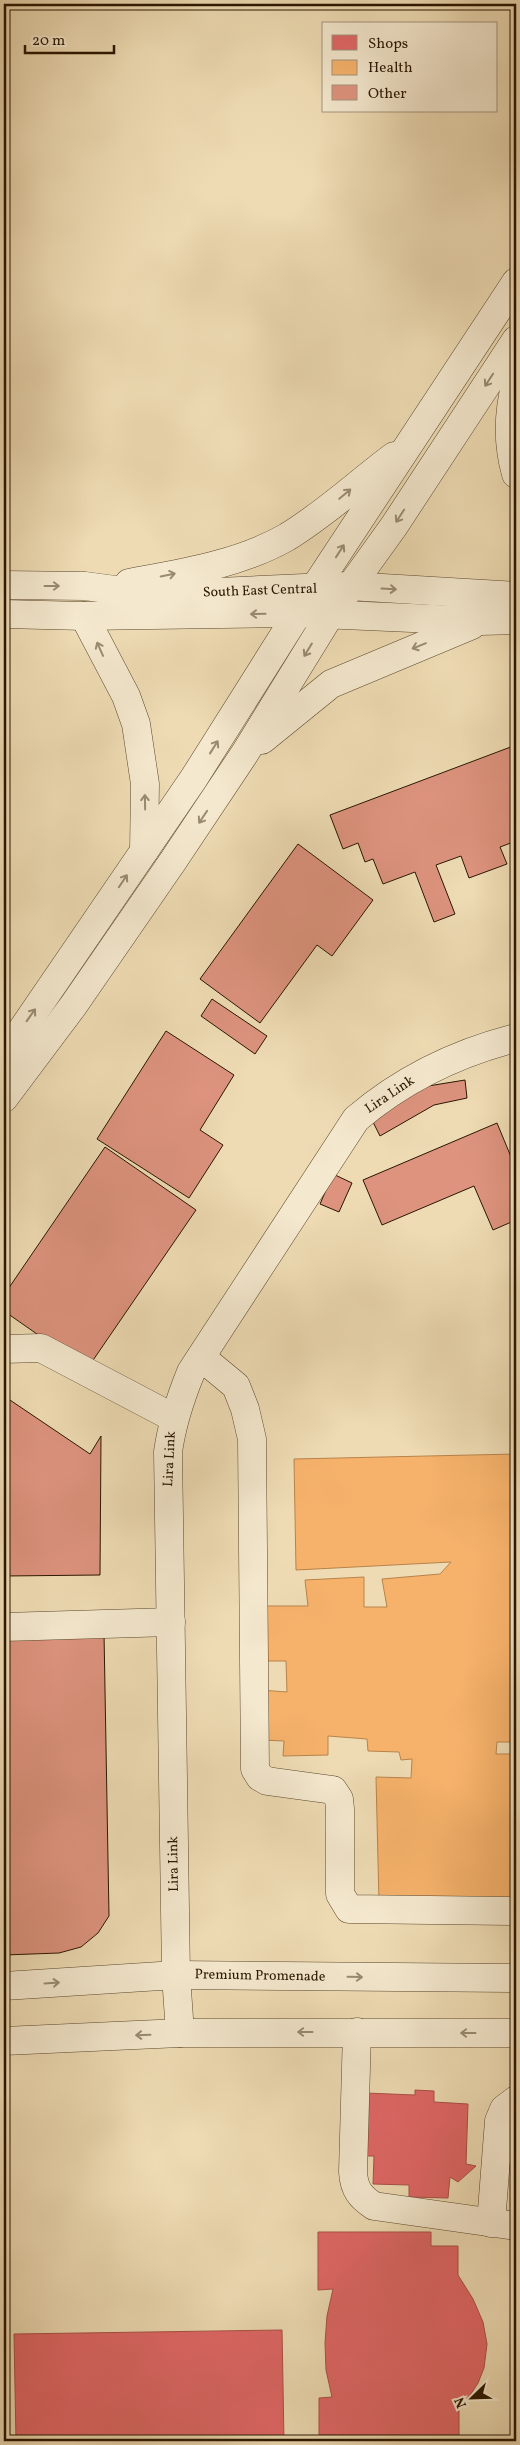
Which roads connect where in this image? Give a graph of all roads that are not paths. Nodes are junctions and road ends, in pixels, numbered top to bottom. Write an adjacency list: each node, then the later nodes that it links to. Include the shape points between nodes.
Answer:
1 (516, 282): 4 (street)
2 (516, 340): 8 (street, one-way to 8, via 394,526)
3 (516, 382): 5 (street, via 509,429 509,449)
4 (408, 446): 7 (street, one-way to 4, via 138,581 221,563 253,552 303,526); 9 (street, one-way to 4)
5 (516, 474)
6 (4, 586): 7 (street, South East Central, one-way to 7)
7 (85, 586): 9 (street, South East Central, via 152,595)
8 (349, 586): 9 (street, South East Central); 10 (street, South East Central, one-way to 10); 13 (street)
9 (316, 589): 11 (street)
10 (516, 596)
11 (298, 613): 13 (street, South East Central); 14 (street, South East Central, one-way to 14); 18 (street, one-way to 11)
12 (4, 614): 14 (street, South East Central)
13 (330, 615): 16 (street, South East Central); 17 (street, one-way to 17)
14 (84, 616): 18 (street, one-way to 14, via 145,784 136,724 126,696)
15 (516, 620): 16 (street, South East Central)
16 (480, 622): 17 (street, one-way to 17, via 331,684)
17 (245, 754): 21 (street, one-way to 21, via 74,1006)
18 (144, 851): 20 (street, one-way to 18)
19 (516, 1038): 23 (street, Lira Link, via 482,1047 418,1076 382,1097 356,1119)
20 (4, 1056)
21 (4, 1098)
22 (4, 1349): 24 (street, via 40,1348)
23 (201, 1357): 24 (street, Lira Link, via 191,1372); 27 (street, via 236,1386 252,1439 255,1769 267,1781 333,1790 339,1799 340,1809 340,1894 349,1909)
24 (174, 1418): 25 (street, Lira Link, via 168,1452)
25 (171, 1622): 26 (street); 28 (street, Lira Link)
26 (4, 1627)
27 (516, 1911)
28 (176, 1975): 29 (street, Premium Promenade, one-way to 29); 30 (street, Premium Promenade, one-way to 28); 32 (street, Lira Link)
29 (516, 1978)
30 (4, 1986)
31 (357, 2032): 32 (street, one-way to 32); 33 (street, one-way to 31); 36 (street, via 353,2172 358,2193 374,2206)
32 (180, 2033): 34 (street, one-way to 34)
33 (516, 2033)
34 (4, 2041)
35 (516, 2100): 36 (street, via 504,2109 499,2121)
36 (504, 2224)

